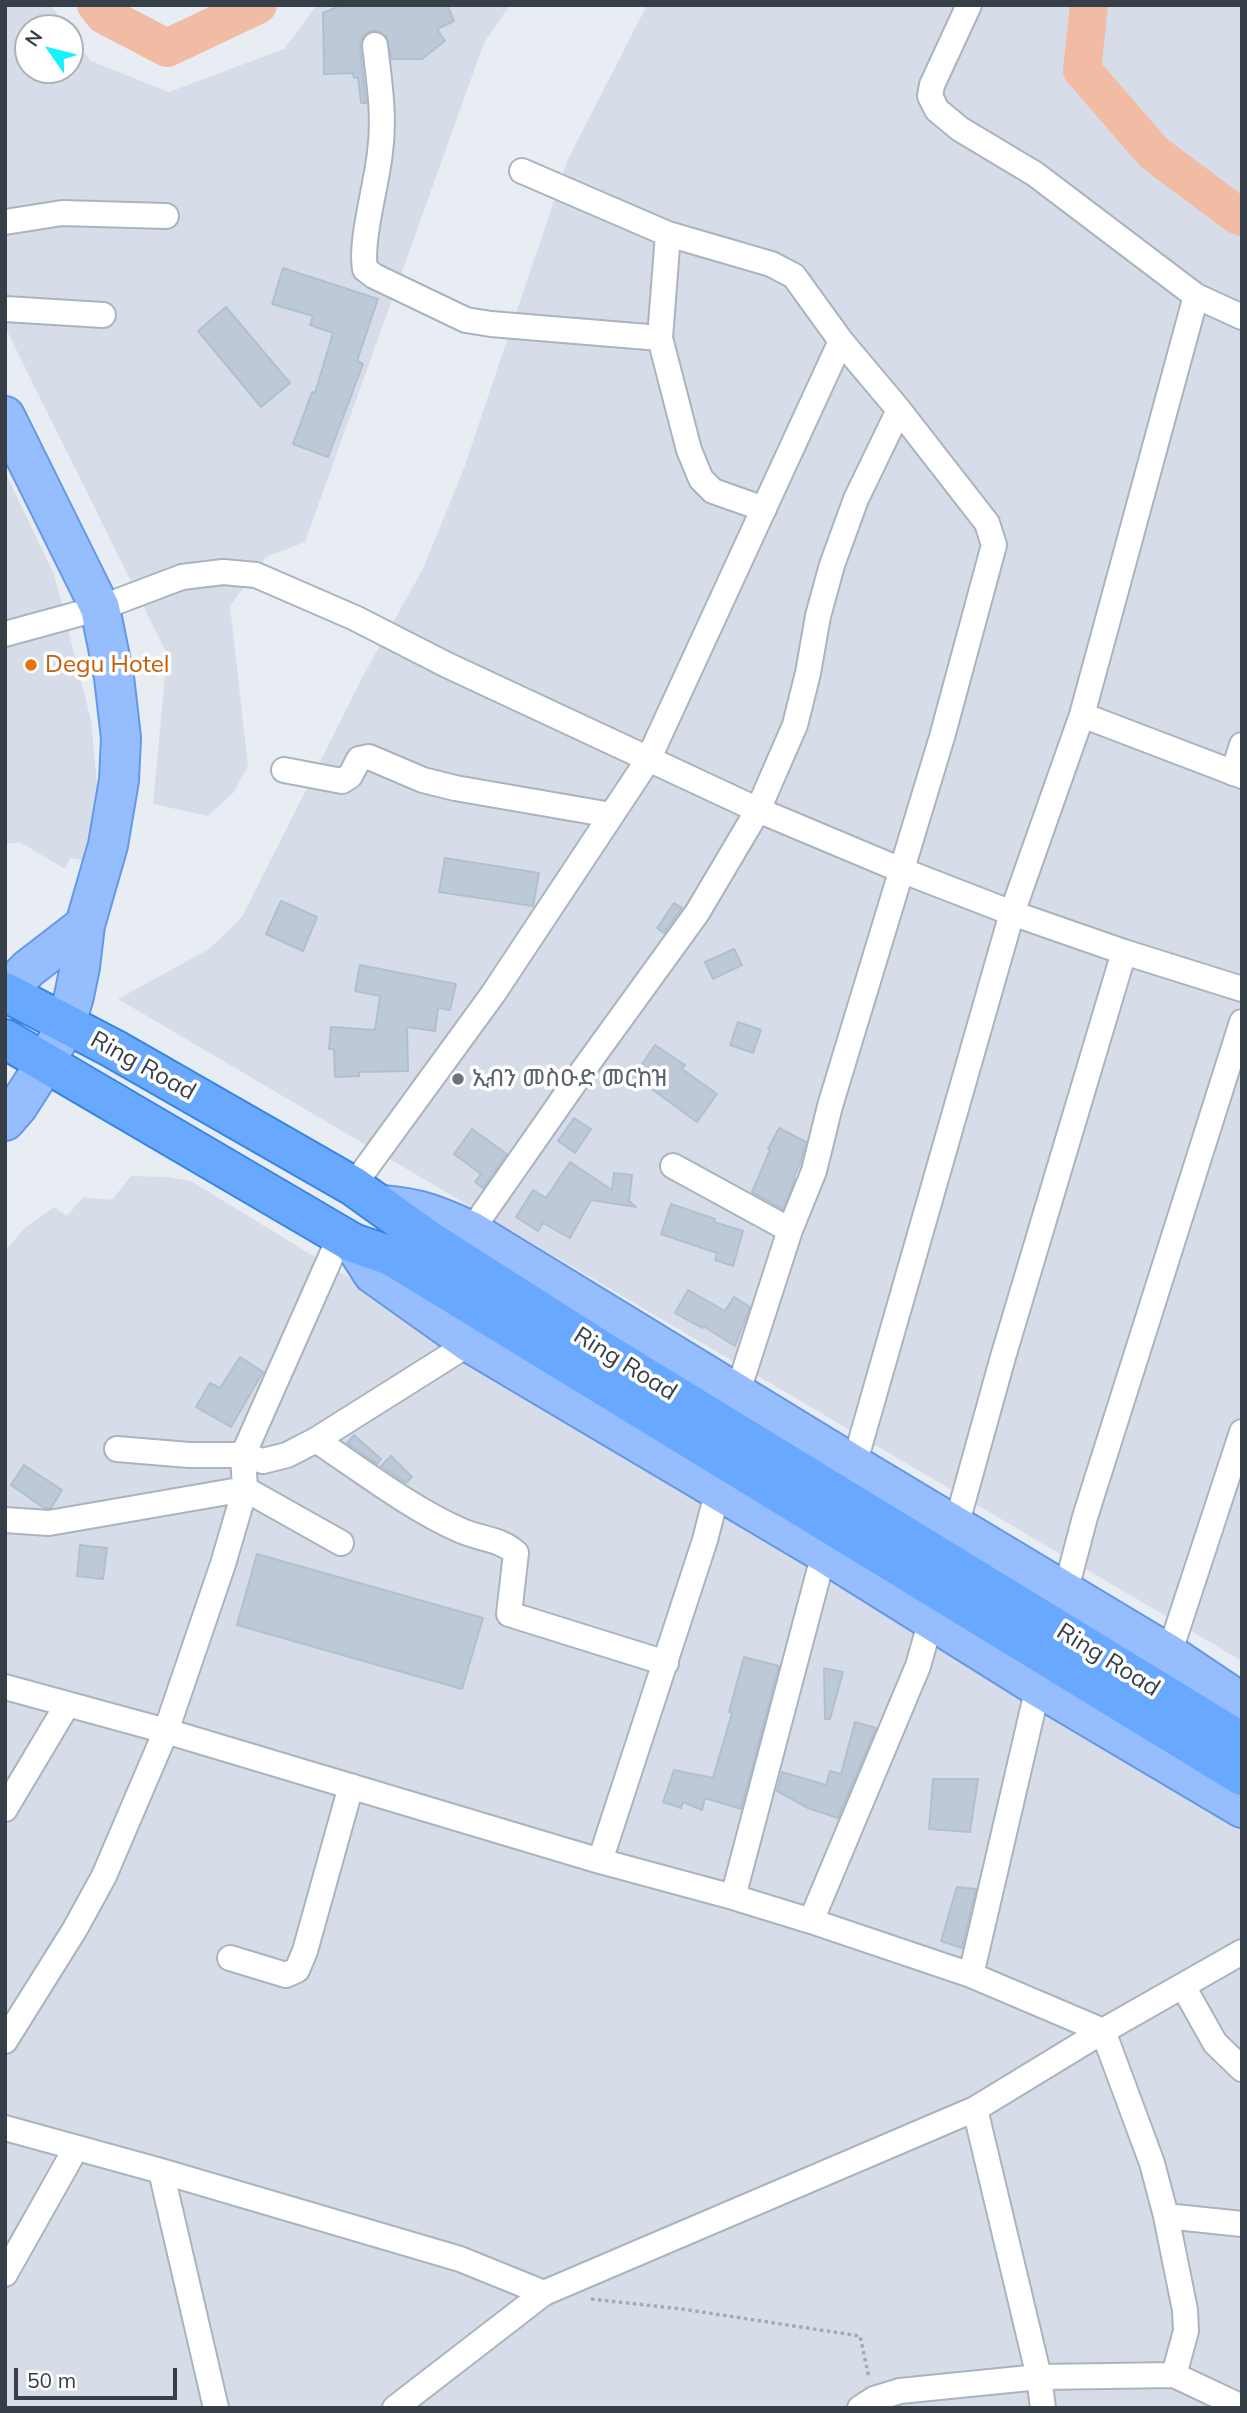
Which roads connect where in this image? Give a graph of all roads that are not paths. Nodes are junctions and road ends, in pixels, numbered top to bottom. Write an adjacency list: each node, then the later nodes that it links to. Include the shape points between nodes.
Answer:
1 (969, 5): 7 (street, via 932,85 930,96 937,110 1035,174)
2 (375, 45): 11 (street, via 383,109 365,269 466,320)
3 (522, 171): 6 (street)
4 (166, 216): 5 (street, via 62,214)
5 (5, 222)
6 (668, 234): 11 (street); 12 (street, via 771,264 794,276)
7 (1196, 296): 10 (street); 18 (street)
8 (5, 309): 9 (street)
9 (103, 315)
10 (1242, 317)
11 (660, 338): 15 (street, via 701,479 713,491)
12 (841, 341): 13 (street); 15 (street)
13 (899, 410): 23 (street, via 856,499 832,565 795,724); 25 (street, via 987,523 994,545)
14 (5, 416): 16 (main road)
15 (764, 509): 20 (street)
16 (100, 608): 17 (street); 20 (street, via 182,577 223,572 256,575); 27 (main road, via 121,738 108,845)
17 (5, 634)
18 (1082, 715): 22 (street); 26 (street)
19 (1242, 745): 22 (street)
20 (648, 760): 23 (street); 24 (street)
21 (284, 769): 24 (street, via 342,781 359,759 369,757 423,780)
22 (1237, 775)
23 (758, 810): 25 (street); 39 (street, via 697,913)
24 (611, 815): 37 (street)
25 (901, 870): 26 (street); 38 (street, via 814,1171)
26 (1012, 913): 28 (street); 47 (street)
27 (85, 925): 30 (main road); 32 (main road)
28 (1124, 952): 29 (street); 51 (street)
29 (1242, 989)
30 (5, 992): 32 (highway, Ring Road)
31 (1242, 1022): 54 (street)
32 (66, 1024): 34 (main road); 37 (highway, Ring Road)
33 (5, 1039): 34 (highway, Ring Road)
34 (45, 1064): 35 (main road); 40 (highway, Ring Road)
35 (5, 1121)
36 (673, 1166): 38 (street)
37 (367, 1196): 39 (main road, via 432,1213); 63 (highway, Ring Road, via 601,1350)
38 (790, 1230): 42 (street)
39 (471, 1231): 42 (main road)
40 (347, 1239): 41 (main road, via 373,1274); 46 (street); 64 (highway, Ring Road, via 391,1256)
41 (470, 1343): 44 (street); 49 (main road)
42 (737, 1394): 47 (main road)
43 (1242, 1432): 56 (street)
44 (316, 1440): 46 (street, via 263,1461); 57 (street, via 412,1504 516,1553 509,1614)
45 (117, 1449): 46 (street)
46 (243, 1455): 48 (street)
47 (853, 1465): 51 (main road)
48 (244, 1489): 50 (street, via 49,1523); 52 (street); 62 (street)
49 (718, 1489): 53 (main road); 57 (street)
50 (5, 1520)
51 (956, 1526): 54 (main road)
52 (341, 1543)
53 (824, 1553): 55 (main road); 69 (street)
54 (1065, 1593): 56 (main road)
55 (931, 1620): 59 (main road); 70 (street, via 918,1666)
56 (1169, 1654): 60 (main road)
57 (666, 1663): 68 (street)
58 (5, 1687): 61 (street)
59 (1038, 1687): 66 (main road); 73 (street)
60 (1242, 1703)
61 (67, 1705): 62 (street); 67 (street)
62 (166, 1731): 65 (street); 76 (street, via 104,1876)
63 (1242, 1742)
64 (1242, 1776)
65 (351, 1786): 68 (street); 72 (street, via 297,1970 286,1975)
66 (1242, 1808)
67 (5, 1809)
68 (600, 1861): 69 (street)
69 (733, 1897): 70 (street)
70 (811, 1921): 73 (street)
71 (1242, 1952): 74 (street)
72 (230, 1958)
73 (971, 1975): 75 (street)
74 (1183, 1986): 75 (street); 77 (street, via 1215,2043)
75 (1103, 2031): 78 (street); 82 (street, via 1152,2163)
76 (5, 2041)
77 (1242, 2069)
78 (975, 2109): 85 (street); 87 (street)
79 (5, 2128): 80 (street)
80 (76, 2148): 81 (street); 84 (street)
81 (161, 2171): 85 (street, via 460,2259); 90 (street)
82 (1166, 2216): 83 (street); 86 (street, via 1185,2310 1186,2331)
83 (1242, 2224)
84 (5, 2274)
85 (544, 2293): 91 (street)
86 (1174, 2375): 87 (street); 89 (street)
87 (1039, 2377): 88 (street, via 900,2391); 92 (street)
88 (867, 2403)
89 (1242, 2407)
90 (216, 2408)
91 (395, 2408)
92 (1043, 2408)

